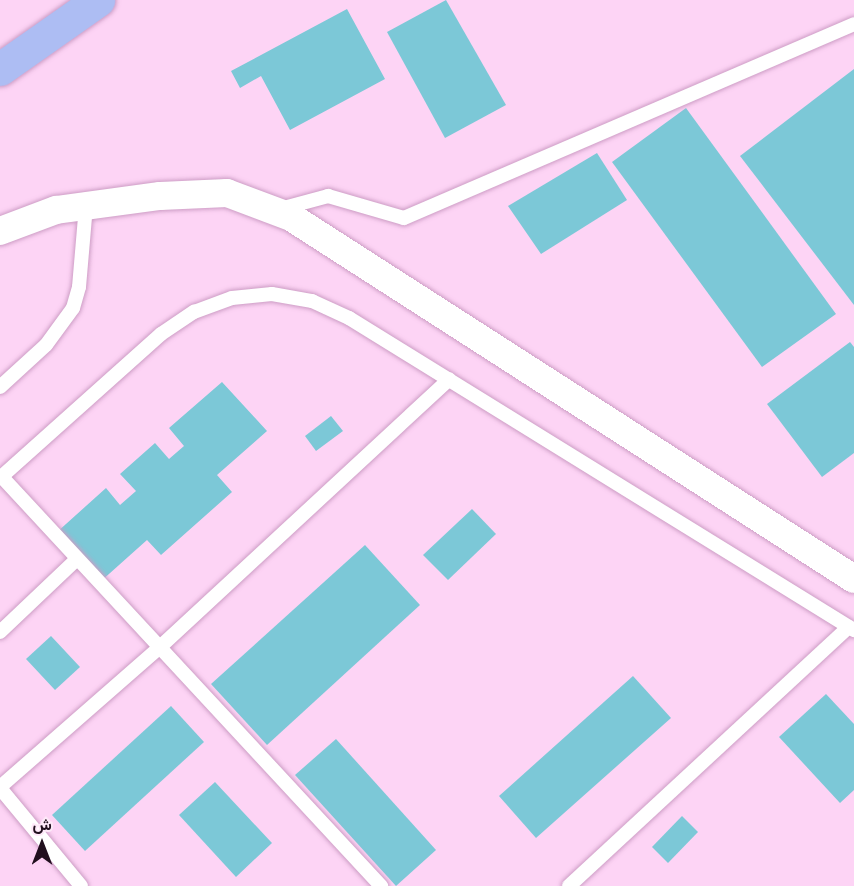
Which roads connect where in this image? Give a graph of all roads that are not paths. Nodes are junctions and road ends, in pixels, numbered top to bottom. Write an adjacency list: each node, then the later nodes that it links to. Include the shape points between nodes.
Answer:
1 (98, 0): 3 (highway)
2 (854, 24): 5 (lane, via 404,218 328,196)
3 (0, 69)
4 (86, 206): 5 (street, via 159,196 227,193); 6 (street, via 56,210); 8 (lane, via 79,287 73,308 46,345)
5 (275, 210): 11 (street)
6 (0, 231)
7 (449, 379): 9 (lane, via 349,318 312,301 272,294 232,298 194,312 161,334); 12 (lane); 14 (lane)
8 (0, 387)
9 (1, 477): 10 (lane)
10 (78, 559): 13 (lane); 14 (lane)
11 (854, 579)
12 (852, 628): 18 (lane)
13 (0, 632)
14 (159, 647): 15 (lane); 17 (lane)
15 (0, 787): 16 (lane)
16 (81, 886)
17 (381, 886)
18 (569, 886)

